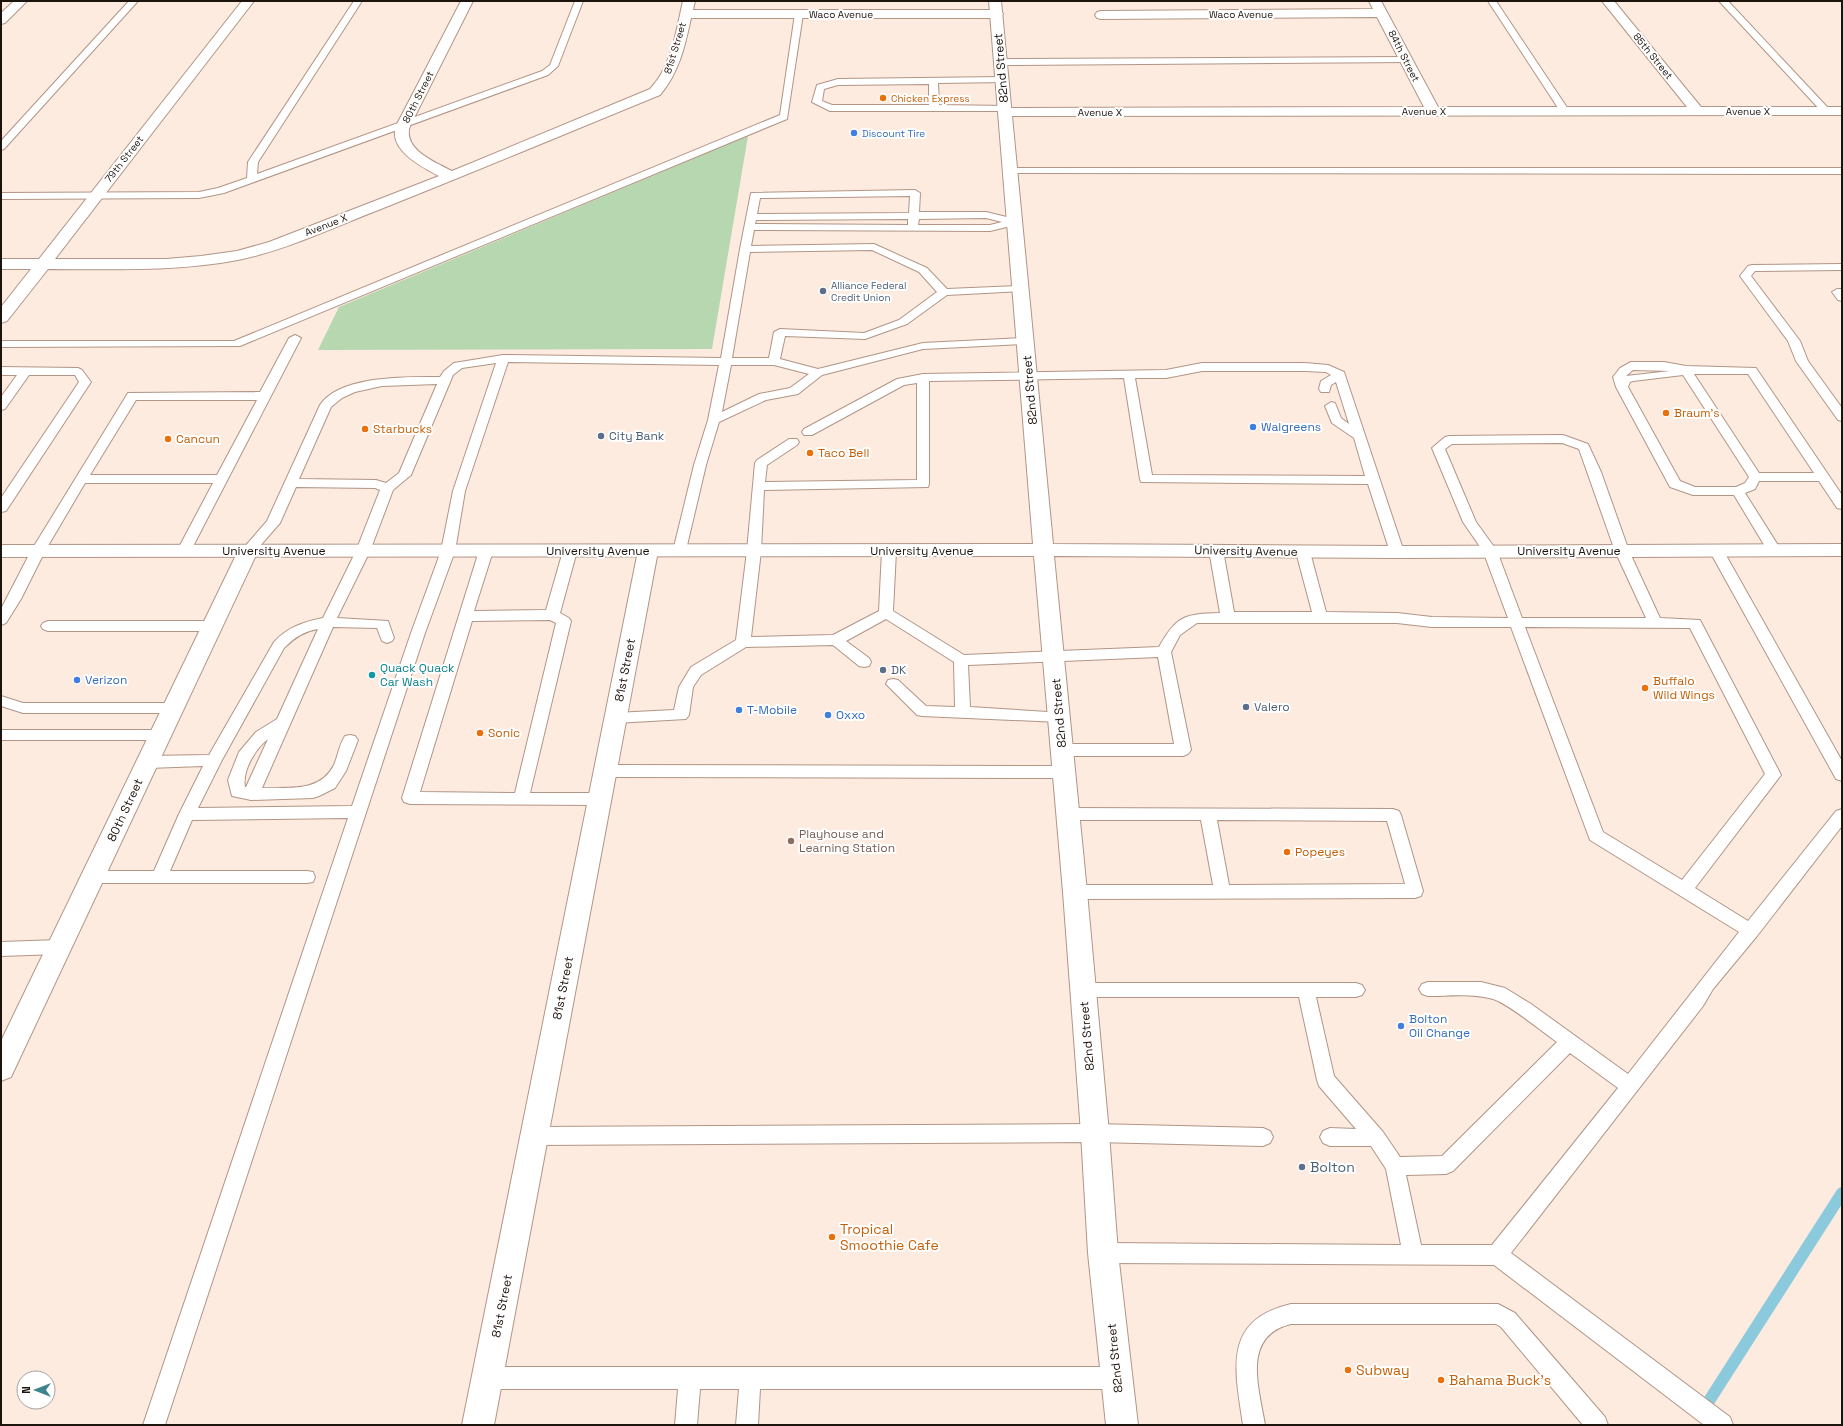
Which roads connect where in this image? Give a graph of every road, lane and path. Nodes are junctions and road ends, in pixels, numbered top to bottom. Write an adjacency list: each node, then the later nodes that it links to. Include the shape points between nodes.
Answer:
1 (21, 1): 17 (street)
2 (134, 1): 31 (lane)
3 (248, 1): 36 (street, 79th Street)
4 (358, 1): 35 (lane, via 253,162)
5 (467, 1): 30 (street, 80th Street)
6 (579, 1): 30 (lane, via 554,66 546,73)
7 (689, 1): 13 (street, 81st Street)
8 (1376, 1): 15 (street, 84th Street)
9 (1492, 1): 29 (lane)
10 (1608, 1): 26 (street, 85th Street)
11 (1724, 1): 27 (lane)
12 (996, 8): 14 (street, Waco Avenue); 19 (street, 82nd Street)
13 (686, 14): 14 (street, Waco Avenue); 22 (street, 81st Street, via 672,65 663,85 655,92)
14 (799, 14): 53 (lane, via 784,117 258,335 236,344)
15 (1382, 14): 16 (street, Waco Avenue); 18 (street, 84th Street)
16 (1101, 15)
17 (1, 20)
18 (1406, 60): 19 (lane); 25 (street, 84th Street)
19 (1001, 62): 20 (street, 82nd Street)
20 (1003, 80): 21 (lane); 24 (street, 82nd Street)
21 (933, 81): 23 (lane); 23 (lane, via 838,82 820,87 817,102 830,108)
22 (632, 101): 34 (street, Avenue X)
23 (934, 108): 24 (lane)
24 (1005, 110): 25 (street, Avenue X); 33 (street, 82nd Street)
25 (1433, 111): 29 (street, Avenue X)
26 (1697, 111): 27 (street, Avenue X); 29 (street, Avenue X)
27 (1826, 111): 28 (street, Avenue X)
28 (1842, 111)
29 (1565, 112)
30 (402, 126): 34 (street, 80th Street, via 401,135 409,150); 35 (lane)
31 (1, 147)
32 (1842, 170): 33 (lane)
33 (1010, 171): 40 (street, 82nd Street)
34 (451, 176): 44 (street, Avenue X, via 274,246 238,256 166,264)
35 (252, 180): 36 (lane, via 220,191 198,195)
36 (96, 195): 37 (lane); 44 (street, 79th Street)
37 (1, 196)
38 (913, 216): 39 (lane); 39 (lane, via 915,193 755,195); 40 (lane, via 986,215); 41 (lane)
39 (750, 222): 41 (lane); 42 (lane)
40 (1015, 222): 41 (lane, via 990,228); 46 (street, 82nd Street)
41 (913, 227)
42 (745, 249): 47 (lane, via 874,247 923,270); 56 (lane)
43 (1, 264): 44 (street, Avenue X)
44 (43, 264): 50 (street, 79th Street)
45 (1842, 267): 70 (lane, via 1752,268 1745,276 1794,341 1802,361)
46 (1021, 289): 47 (lane); 52 (street, 82nd Street)
47 (944, 292): 55 (lane, via 903,322 865,336 780,332)
48 (1842, 292): 49 (lane, via 1837,292)
49 (1842, 298)
50 (1, 318)
51 (295, 338): 67 (lane)
52 (1025, 341): 60 (lane, via 923,346); 61 (street, 82nd Street)
53 (1, 344)
54 (503, 358): 56 (lane); 65 (lane, via 458,366 448,373); 98 (lane, via 459,491)
55 (774, 361): 56 (lane); 60 (lane)
56 (726, 362): 71 (lane)
57 (1686, 370): 75 (lane); 76 (lane, via 1752,370); 84 (lane, via 1668,376 1632,378 1626,380 1622,387 1675,484 1693,491)
58 (1, 371): 59 (lane)
59 (26, 371): 68 (lane); 83 (lane, via 78,372 85,382)
60 (818, 373): 71 (lane, via 794,391 763,397)
61 (1029, 374): 62 (lane); 64 (lane); 87 (street, 82nd Street)
62 (1129, 374): 63 (lane, via 1166,374 1202,366 1305,367 1328,369); 79 (lane, via 1146,479)
63 (1340, 374): 66 (lane, via 1324,384); 73 (lane)
64 (923, 378): 72 (lane, via 901,382); 81 (lane, via 923,484)
65 (444, 381): 80 (lane, via 392,382 347,390 334,397 326,405); 82 (lane, via 405,475)
66 (1325, 389)
67 (264, 396): 77 (lane, via 132,396); 78 (lane)
68 (1, 406)
69 (1331, 406): 73 (lane, via 1336,420)
70 (1842, 417)
71 (714, 420): 102 (lane, via 700,465)
72 (808, 432)
73 (1359, 436): 79 (lane)
74 (793, 442): 81 (lane, via 761,462)
75 (1755, 477): 76 (lane); 84 (lane, via 1750,486)
76 (1824, 477): 85 (lane)
77 (81, 479): 78 (lane); 94 (lane)
78 (221, 479): 95 (lane)
79 (1373, 480): 107 (lane)
80 (292, 483): 82 (lane, via 376,484); 96 (lane, via 273,523)
81 (758, 486): 103 (lane)
82 (387, 488): 97 (lane)
83 (7, 490): 86 (lane)
84 (1738, 491): 91 (lane)
85 (1842, 505)
86 (1, 508)
87 (1044, 550): 88 (street, University Avenue); 104 (street, University Avenue); 123 (street, 82nd Street)
88 (1216, 550): 106 (street, University Avenue); 111 (lane)
89 (1622, 550): 90 (street, University Avenue); 105 (street, University Avenue); 105 (lane, via 1595,469 1584,447 1562,439 1449,440 1438,448 1470,522); 116 (lane)
90 (1716, 550): 91 (street, University Avenue); 139 (lane)
91 (1774, 550): 92 (street, University Avenue)
92 (1842, 550)
93 (1, 551): 94 (street, University Avenue)
94 (38, 551): 95 (street, University Avenue); 113 (lane)
95 (184, 551): 96 (street, University Avenue)
96 (248, 551): 97 (street, University Avenue); 118 (street, 80th Street)
97 (363, 551): 98 (street, University Avenue); 114 (lane)
98 (448, 551): 99 (street, University Avenue); 142 (lane)
99 (486, 551): 100 (street, University Avenue); 110 (lane)
100 (570, 551): 101 (street, University Avenue); 109 (lane)
101 (648, 551): 102 (street, University Avenue); 131 (street, 81st Street)
102 (680, 551): 103 (street, University Avenue)
103 (754, 551): 104 (street, University Avenue); 121 (lane)
104 (889, 551): 108 (lane)
105 (1490, 551): 107 (street, University Avenue); 115 (lane)
106 (1303, 552): 107 (street, University Avenue); 112 (lane)
107 (1397, 552)
108 (886, 612): 120 (lane); 124 (lane)
109 (552, 615): 110 (lane); 140 (lane, via 564,621)
110 (466, 616): 140 (lane, via 410,798)
111 (1228, 617): 112 (lane); 122 (lane, via 1194,618 1175,632)
112 (1320, 617): 115 (lane)
113 (1, 620)
114 (328, 622): 119 (lane, via 383,624); 134 (lane, via 251,794 313,792 329,784 341,767); 135 (lane, via 291,633 279,645)
115 (1516, 623): 116 (lane); 150 (lane, via 1596,836)
116 (1655, 623): 150 (lane, via 1695,623 1773,775)
117 (48, 626): 118 (lane)
118 (213, 626): 128 (street, 80th Street)
119 (387, 638)
120 (836, 640): 121 (lane); 125 (lane)
121 (743, 642): 131 (lane, via 696,671 686,687 681,715)
122 (1164, 652): 123 (lane); 136 (lane, via 1183,750)
123 (1054, 655): 124 (lane); 130 (street, 82nd Street)
124 (961, 660): 129 (lane)
125 (864, 662)
126 (893, 684): 129 (lane, via 922,711)
127 (1, 701): 128 (lane, via 23,708)
128 (173, 708): 133 (street, 80th Street)
129 (963, 712): 130 (lane)
130 (1059, 717): 136 (street, 82nd Street)
131 (616, 718): 138 (street, 81st Street)
132 (1, 735): 133 (lane)
133 (161, 735): 137 (street, 80th Street)
134 (350, 740)
135 (214, 760): 137 (lane); 143 (lane)
136 (1063, 761): 138 (lane); 144 (street, 82nd Street)
137 (148, 762): 147 (street, 80th Street)
138 (605, 771): 141 (street, 81st Street)
139 (1842, 775)
140 (521, 798): 141 (lane)
141 (600, 798): 164 (street, 81st Street)
142 (359, 812): 143 (lane); 176 (lane)
143 (187, 814): 148 (lane)
144 (1067, 814): 145 (lane); 152 (street, 82nd Street)
145 (1208, 814): 151 (lane); 151 (lane, via 1393,815 1415,891)
146 (1842, 815): 153 (lane)
147 (93, 877): 148 (lane); 154 (street, 80th Street)
148 (159, 877): 149 (lane)
149 (307, 877)
150 (1684, 890): 153 (lane)
151 (1222, 891): 152 (lane)
152 (1075, 892): 157 (street, 82nd Street)
153 (1751, 931): 162 (lane)
154 (59, 947): 155 (lane); 161 (street, 80th Street)
155 (1, 949)
156 (1428, 989): 160 (lane, via 1481,989 1499,993)
157 (1083, 990): 158 (lane); 163 (street, 82nd Street)
158 (1306, 990): 159 (lane); 167 (lane, via 1326,1080)
159 (1356, 990)
160 (1569, 1042): 162 (lane); 168 (lane, via 1446,1165)
161 (1, 1069)
162 (1630, 1086): 171 (lane)
163 (1095, 1133): 164 (lane); 165 (lane); 169 (street, 82nd Street)
164 (534, 1136): 172 (street, 81st Street)
165 (1263, 1137)
166 (1330, 1137): 167 (lane)
167 (1376, 1138): 168 (lane)
168 (1395, 1166): 170 (lane)
169 (1103, 1253): 170 (lane); 174 (street, 82nd Street)
170 (1413, 1255): 171 (lane)
171 (1497, 1255): 183 (lane)
172 (488, 1378): 175 (lane); 177 (street, 81st Street)
173 (750, 1378): 174 (lane); 175 (lane); 179 (lane)
174 (1118, 1378): 180 (street, 82nd Street)
175 (690, 1379): 178 (lane)
176 (154, 1425)
177 (478, 1425)
178 (686, 1425)
179 (747, 1425)
180 (1122, 1425)
181 (1254, 1425): 182 (lane, via 1246,1366 1247,1353 1255,1334 1267,1322 1291,1314 1498,1314 1508,1320)
182 (1597, 1425)
183 (1722, 1425)

